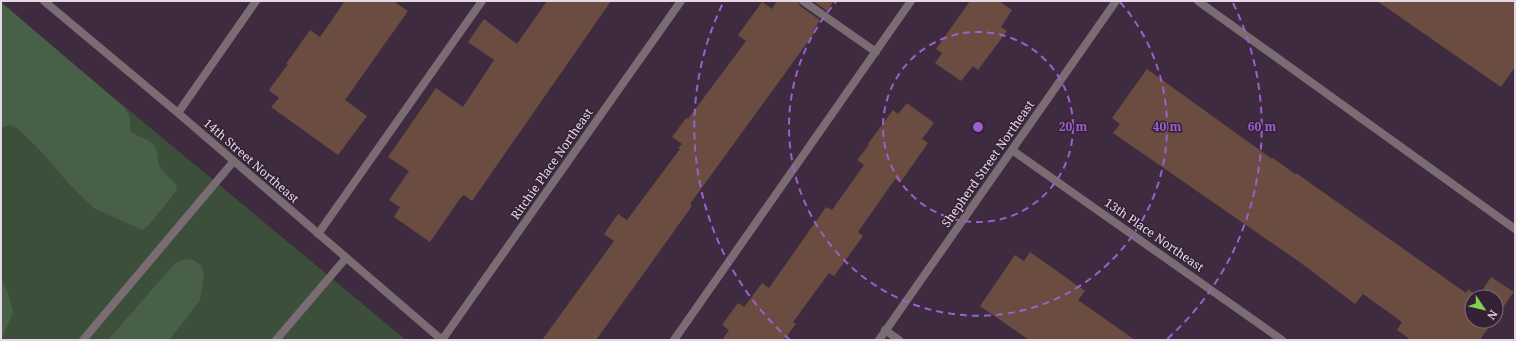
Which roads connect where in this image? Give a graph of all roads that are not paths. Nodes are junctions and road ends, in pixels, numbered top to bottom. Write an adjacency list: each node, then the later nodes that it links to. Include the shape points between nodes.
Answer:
1 (44, 1): 10 (street, 14th Street Northeast)
2 (256, 1): 10 (street)
3 (482, 1): 14 (street)
4 (681, 1): 19 (street, Ritchie Place Northeast)
5 (803, 1): 9 (street)
6 (911, 1): 9 (street)
7 (1116, 1): 11 (street, Shepherd Street Northeast)
8 (1198, 1): 13 (street)
9 (876, 52): 20 (street)
10 (178, 113): 12 (street, 14th Street Northeast)
11 (1012, 150): 16 (street, Shepherd Street Northeast); 23 (street, 13th Place Northeast)
12 (233, 162): 14 (street, 14th Street Northeast); 17 (street)
13 (1515, 229)
14 (318, 234): 15 (street, 14th Street Northeast)
15 (346, 258): 18 (street); 19 (street, 14th Street Northeast)
16 (885, 330): 21 (street, Shepherd Street Northeast); 22 (street)
17 (84, 340)
18 (276, 340)
19 (442, 340)
20 (674, 340)
21 (878, 340)
22 (899, 340)
23 (1282, 340)

